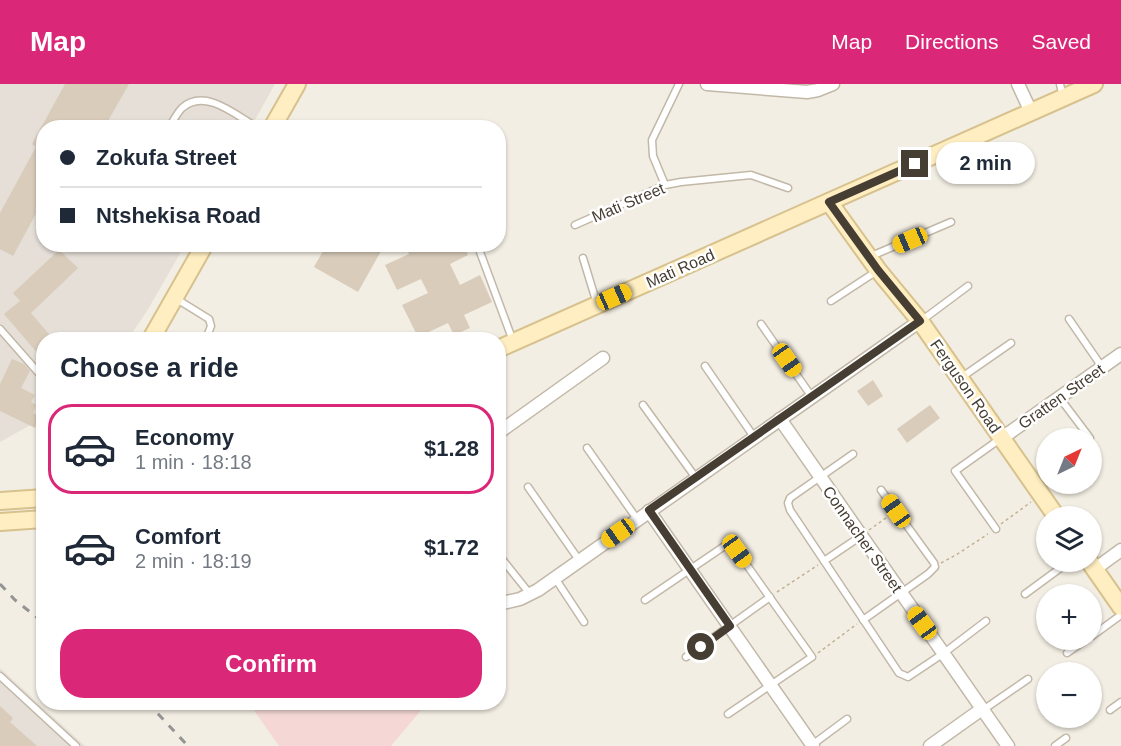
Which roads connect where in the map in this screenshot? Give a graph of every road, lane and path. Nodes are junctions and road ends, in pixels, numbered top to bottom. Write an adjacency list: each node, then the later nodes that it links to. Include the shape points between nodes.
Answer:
1 (297, 84): 11 (street)
2 (679, 84): 12 (lane, via 652,143)
3 (707, 84): 4 (street, via 807,92)
4 (833, 84)
5 (1018, 84): 8 (street)
6 (1094, 84): 7 (street, Mati Road)
7 (1062, 91): 8 (street, Mati Road)
8 (1031, 112): 14 (street, Mati Road)
9 (175, 120): 10 (lane, via 181,109 203,100)
10 (244, 120)
11 (277, 120)
12 (665, 185): 13 (lane, Mati Street, via 751,175); 16 (lane, Mati Street)
13 (788, 188)
14 (829, 202): 20 (street, Ferguson Road); 24 (street, Mati Road)
15 (951, 222): 20 (lane)
16 (575, 225)
17 (200, 252): 22 (street)
18 (480, 252): 31 (lane)
19 (583, 258): 24 (lane)
20 (873, 264): 23 (lane); 26 (street, Ferguson Road)
21 (969, 286): 26 (lane)
22 (175, 297): 29 (street); 30 (lane, via 209,319)
23 (831, 301)
24 (597, 304): 33 (street, Mati Road)
25 (1069, 320): 37 (lane)
26 (920, 321): 39 (street, Ferguson Road); 40 (street)
27 (761, 324): 40 (lane)
28 (0, 329): 38 (lane)
29 (155, 332)
30 (209, 332)
31 (502, 332)
32 (1011, 343): 39 (lane)
33 (506, 345)
34 (1120, 357): 37 (street, Gratten Street)
35 (603, 358): 44 (street)
36 (705, 366): 46 (lane)
37 (1102, 367): 41 (street, Gratten Street)
38 (36, 370)
39 (961, 378): 47 (street, Ferguson Road)
40 (812, 397): 43 (street)
41 (1059, 397): 45 (lane); 47 (street, Gratten Street)
42 (643, 405): 51 (lane)
43 (780, 419): 46 (street); 50 (street, Connacher Street)
44 (506, 427)
45 (1082, 428)
46 (754, 437): 51 (street)
47 (1002, 438): 54 (street, Ferguson Road); 63 (lane, via 955,471)
48 (587, 448): 60 (lane)
49 (853, 453): 50 (lane)
50 (820, 477): 64 (street, Connacher Street); 68 (lane, via 788,503)
51 (696, 478): 58 (street)
52 (528, 487): 66 (lane)
53 (881, 490): 59 (lane)
54 (1040, 495): 57 (street, Ferguson Road); 63 (path)
55 (36, 499): 56 (street)
56 (0, 501)
57 (1048, 506)
58 (649, 510): 60 (street); 71 (street)
59 (896, 511): 64 (path); 70 (lane)
60 (637, 519): 66 (street)
61 (36, 520): 62 (street)
62 (0, 522)
63 (996, 528): 70 (path)
64 (861, 536): 68 (lane); 75 (street, Connacher Street)
65 (1121, 550): 67 (street)
66 (580, 560): 74 (street)
67 (1102, 560)
68 (824, 561): 78 (path); 83 (lane)
69 (506, 564): 76 (lane)
70 (935, 566): 75 (lane)
71 (690, 569): 78 (lane, via 730,545); 79 (lane); 86 (street)
72 (1055, 572): 77 (lane)
73 (1097, 572): 81 (street)
74 (555, 578): 76 (street); 85 (lane)
75 (901, 593): 83 (lane); 89 (street, Connacher Street)
76 (530, 594): 80 (street)
77 (1025, 594)
78 (770, 597): 86 (lane); 92 (lane)
79 (645, 600)
80 (506, 602)
81 (1121, 607)
82 (1121, 615): 87 (lane)
83 (863, 620): 89 (lane, via 898,674 908,676); 92 (path)
84 (986, 621): 89 (lane)
85 (584, 622)
86 (730, 626): 91 (lane); 95 (street)
87 (1102, 629)
88 (1071, 650): 90 (lane)
89 (944, 653): 99 (street, Connacher Street)
90 (1067, 653)
91 (686, 657)
92 (812, 657): 95 (lane)
93 (0, 676): 97 (lane)
94 (1028, 680): 99 (lane)
95 (771, 685): 101 (lane); 105 (street)
96 (1121, 702): 100 (lane)
97 (36, 709)
98 (37, 710): 104 (lane)
99 (982, 710): 106 (street); 107 (street, Connacher Street)
100 (1110, 710)
101 (728, 714)
102 (847, 719): 105 (lane)
103 (1066, 738): 108 (lane)
104 (76, 746)
105 (812, 746)
106 (930, 746)
107 (1008, 746)
108 (1055, 746)

